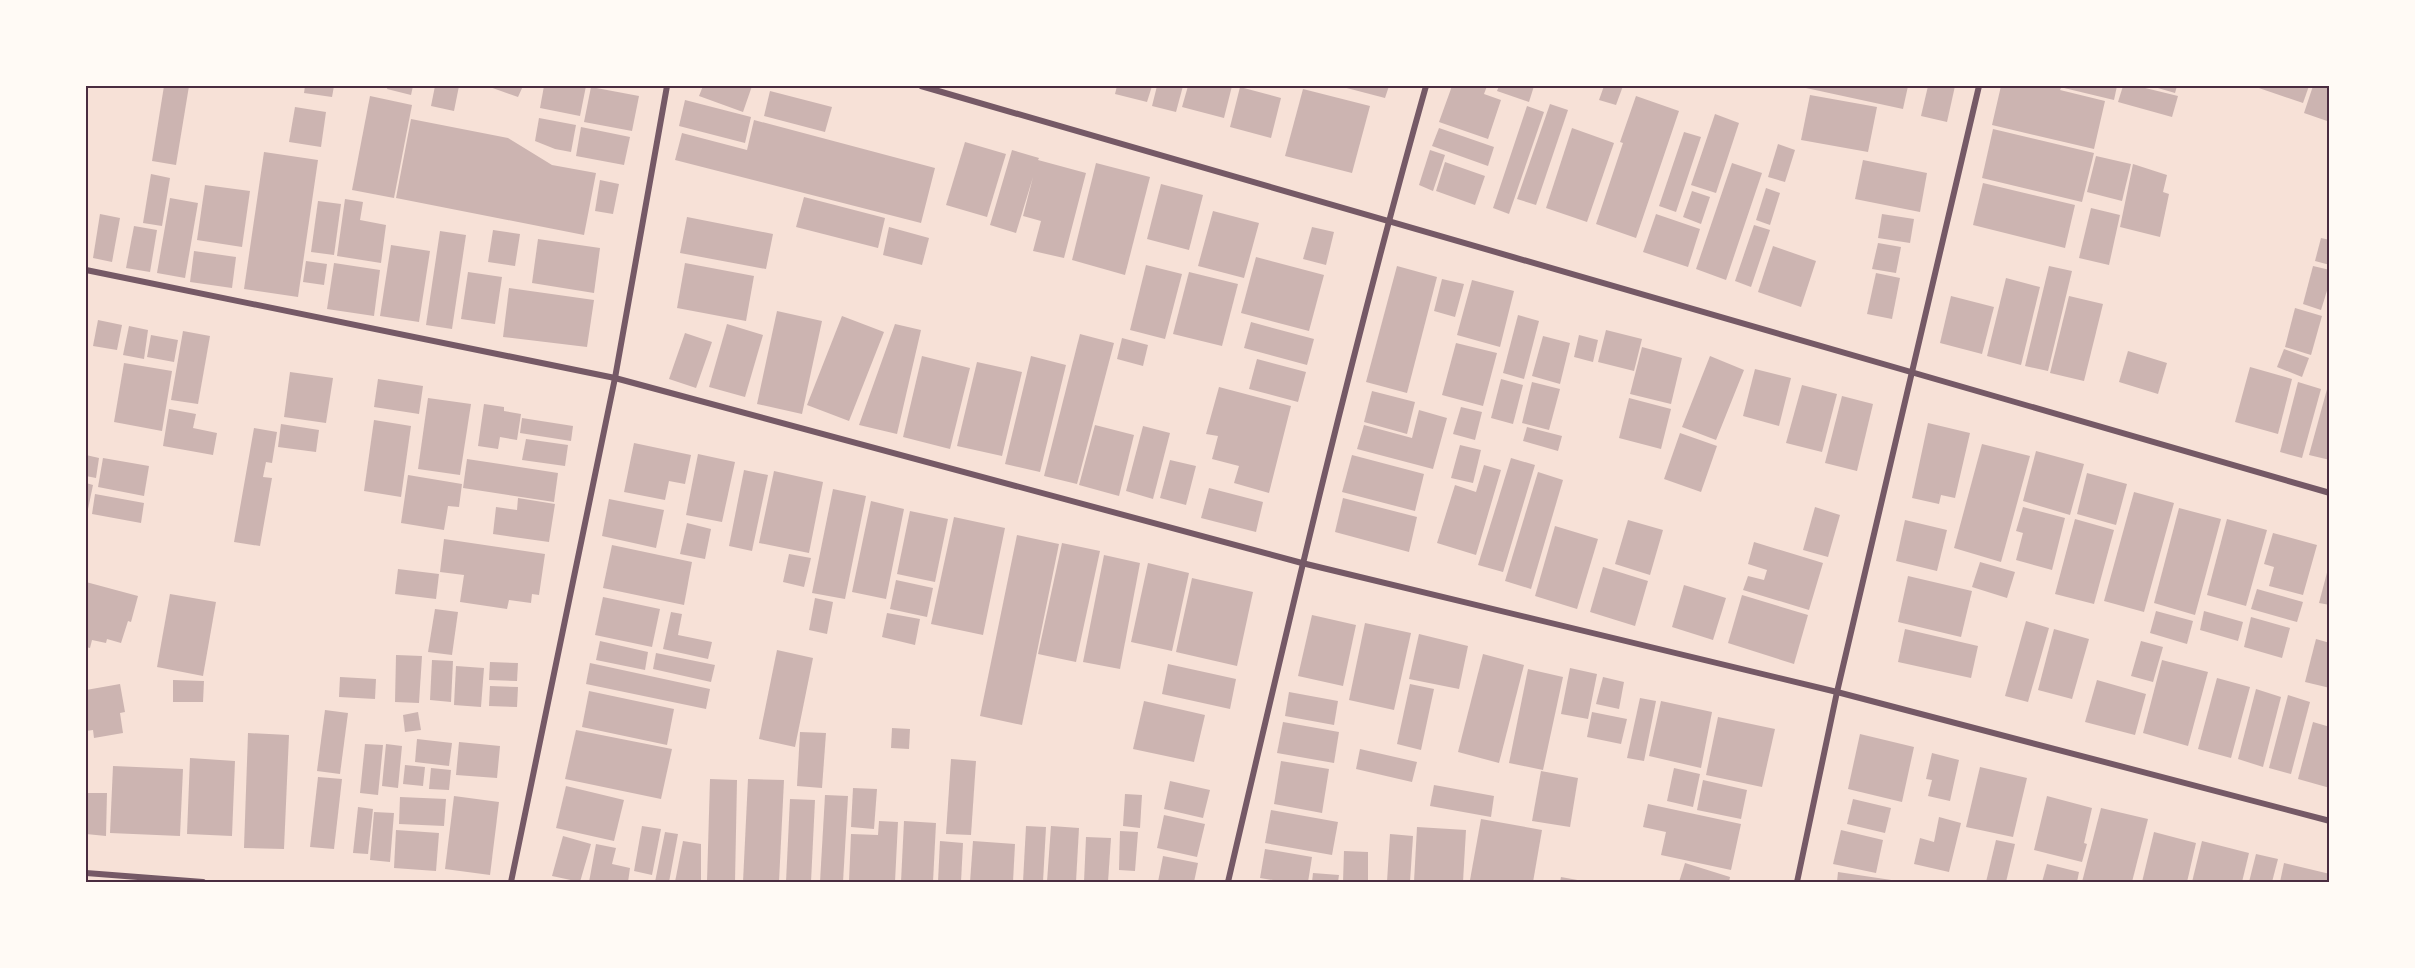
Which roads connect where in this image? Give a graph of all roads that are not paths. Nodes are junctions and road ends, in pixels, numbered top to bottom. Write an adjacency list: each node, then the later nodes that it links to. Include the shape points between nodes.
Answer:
1 (667, 86): 8 (street)
2 (921, 86): 5 (street)
3 (1426, 86): 5 (street)
4 (1979, 86): 7 (street)
5 (1388, 221): 7 (street); 10 (street)
6 (86, 270): 8 (street)
7 (1914, 371): 9 (street); 11 (street)
8 (615, 378): 10 (street); 15 (street)
9 (2330, 493)
10 (1302, 562): 11 (street); 16 (street)
11 (1837, 692): 12 (street); 17 (street)
12 (2330, 820)
13 (86, 873): 14 (street)
14 (203, 882)
15 (511, 882)
16 (1228, 882)
17 (1797, 882)

